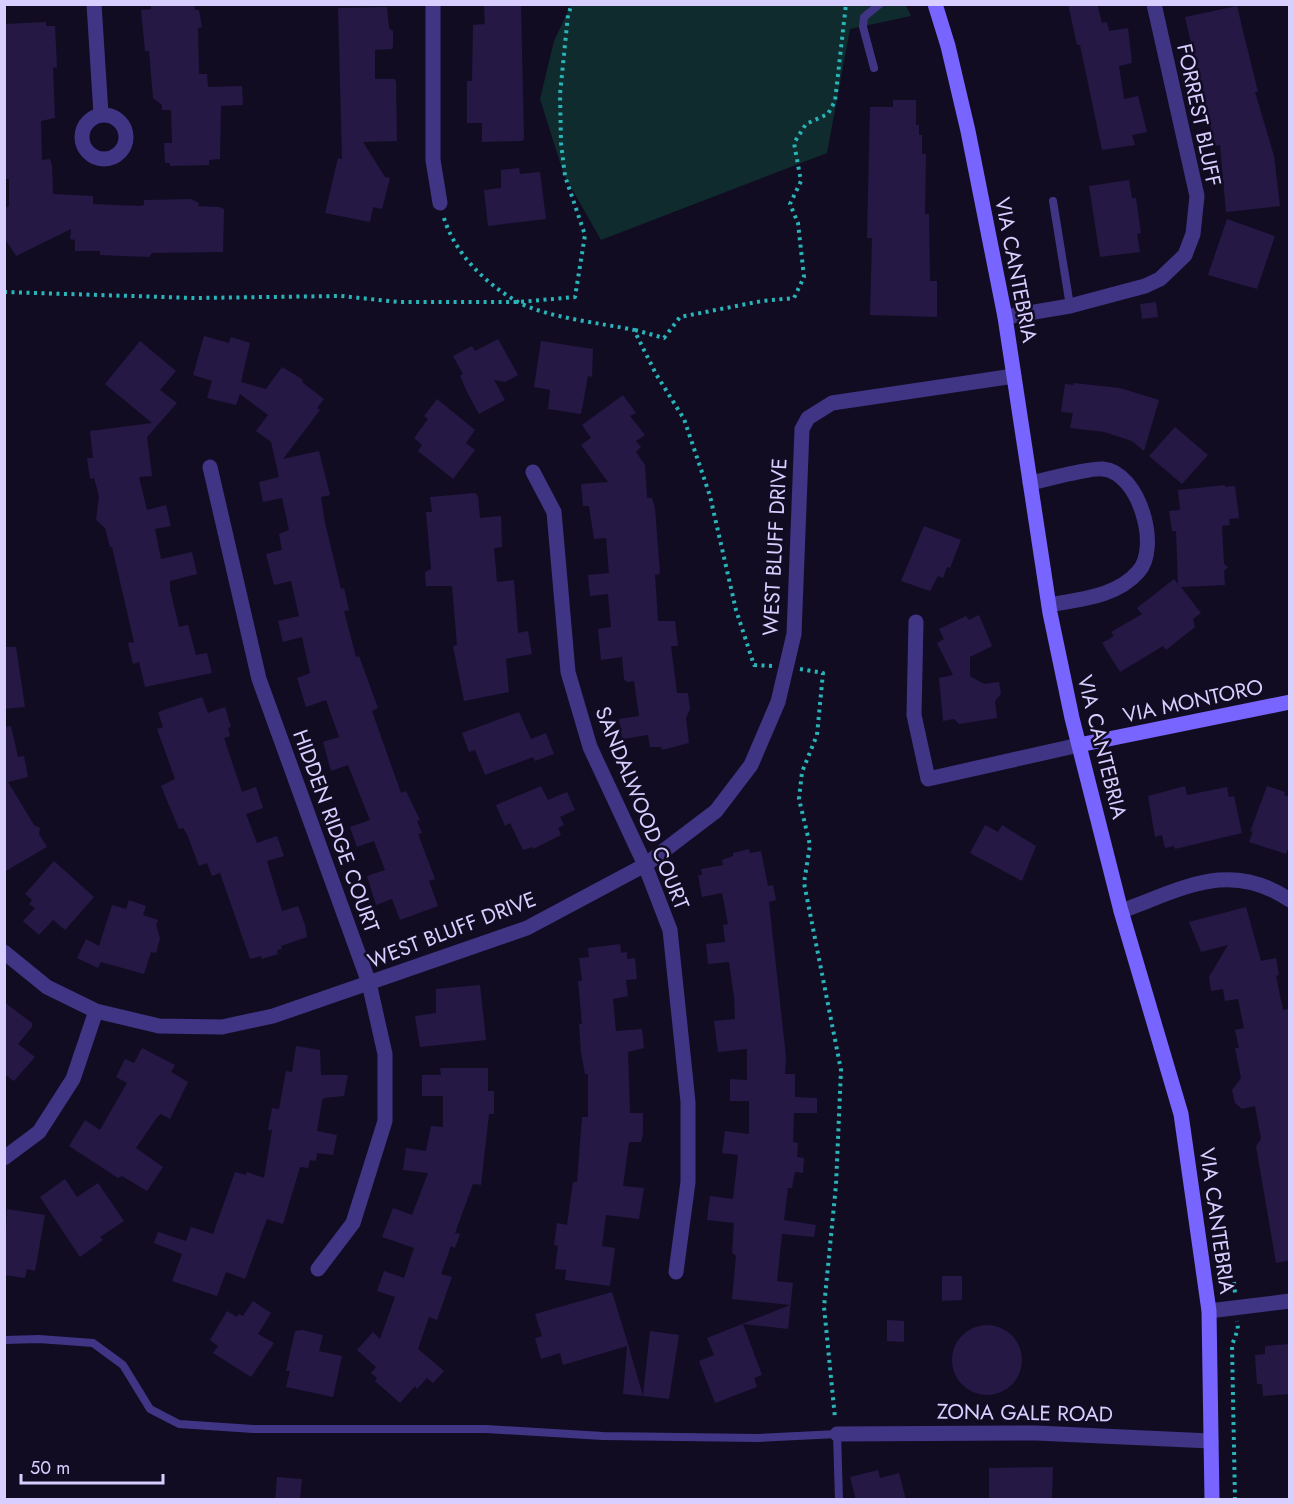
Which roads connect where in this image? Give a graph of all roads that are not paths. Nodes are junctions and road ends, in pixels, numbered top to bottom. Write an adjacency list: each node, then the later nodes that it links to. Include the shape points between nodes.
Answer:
1 (94, 4): 7 (street)
2 (433, 4): 9 (street, via 433,160)
3 (880, 4): 6 (lane, via 864,17 863,27)
4 (935, 4): 11 (main road, VIA CANTEBRIA, via 968,131)
5 (1154, 4): 10 (street, FORREST BLUFF, via 1197,195 1193,234 1185,255 1160,279)
6 (874, 68)
7 (101, 114)
8 (1053, 201): 10 (lane)
9 (440, 203)
10 (1070, 306): 11 (street, FORREST BLUFF)
11 (1005, 316): 12 (main road, VIA CANTEBRIA)
12 (1014, 376): 15 (main road, VIA CANTEBRIA); 20 (street, WEST BLUFF DRIVE, via 832,403 808,418 802,429 794,634 778,702 751,765 716,811)
13 (210, 467): 24 (street, HIDDEN RIDGE COURT, via 259,679)
14 (533, 472): 20 (street, SANDALWOOD COURT, via 554,512 568,672 590,747)
15 (1030, 483): 16 (main road, VIA CANTEBRIA); 16 (street, via 1103,469 1126,478 1139,500 1146,533 1146,560 1138,573 1111,592)
16 (1049, 605): 19 (main road, VIA CANTEBRIA)
17 (916, 622): 19 (street, VIA MONTORO, via 914,715 928,779)
18 (1290, 702): 19 (main road, VIA MONTORO)
19 (1079, 746): 22 (main road, VIA CANTEBRIA)
20 (645, 865): 24 (street, WEST BLUFF DRIVE, via 527,928); 28 (street, SANDALWOOD COURT, via 670,930 688,1102 688,1182)
21 (1290, 900): 22 (street, via 1254,881 1231,878 1203,882)
22 (1121, 911): 30 (main road, VIA CANTEBRIA, via 1181,1114)
23 (4, 952): 25 (street, WEST BLUFF DRIVE, via 47,987)
24 (369, 983): 25 (street, WEST BLUFF DRIVE, via 273,1016 222,1027 159,1026); 27 (street, HIDDEN RIDGE COURT, via 385,1054 385,1121 352,1223)
25 (96, 1011): 26 (street, via 73,1079 39,1132)
26 (4, 1158)
27 (318, 1269)
28 (676, 1272)
29 (1290, 1301): 30 (street)
30 (1209, 1311): 33 (main road, VIA CANTEBRIA)
31 (4, 1340): 32 (lane, via 93,1343 123,1365 150,1408 179,1424 252,1429 486,1429 650,1437)
32 (837, 1434): 33 (street, ZONA GALE ROAD, via 1036,1433); 34 (lane)
33 (1211, 1441): 35 (main road, VIA CANTEBRIA)
34 (839, 1500)
35 (1212, 1500)

